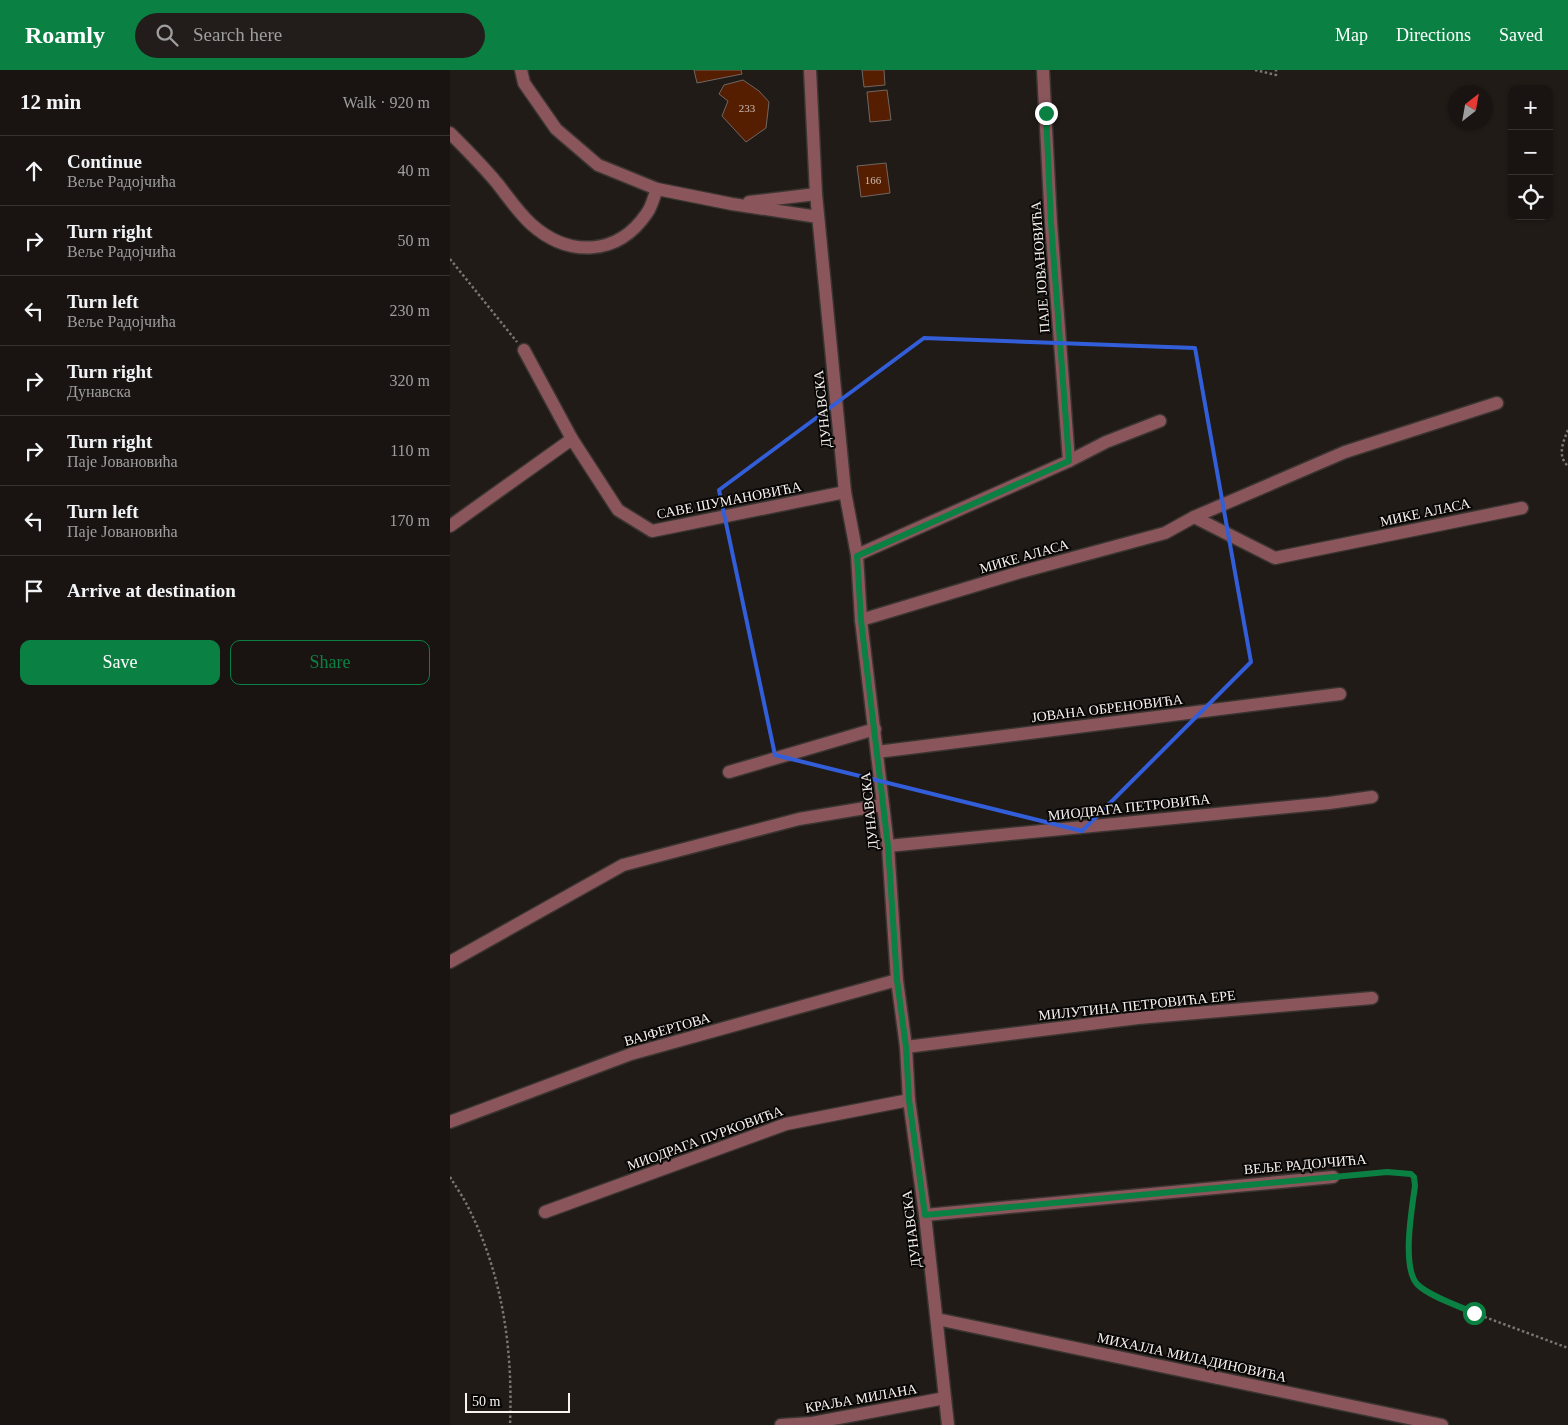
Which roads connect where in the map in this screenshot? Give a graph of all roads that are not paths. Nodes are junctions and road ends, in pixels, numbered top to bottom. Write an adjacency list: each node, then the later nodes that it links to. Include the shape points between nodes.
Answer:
1 (521, 70): 5 (street, via 524,82 556,129 598,164)
2 (810, 70): 6 (street, ДУНАВСКА)
3 (1043, 70): 13 (street, ПАЈЕ ЈОВАНОВИЋА)
4 (450, 133): 5 (street, via 531,224 564,244 596,248 619,240 648,212)
5 (657, 188): 7 (street)
6 (816, 194): 7 (street); 8 (street, ДУНАВСКА)
7 (732, 204): 8 (street)
8 (818, 216): 14 (street, ДУНАВСКА)
9 (524, 350): 12 (street, САВЕ ШУМАНОВИЋА)
10 (1497, 403): 16 (street, МИКЕ АЛАСА, via 1345,452)
11 (1160, 421): 13 (street, via 1106,442)
12 (572, 439): 14 (street, САВЕ ШУМАНОВИЋА, via 618,510 652,531); 17 (street)
13 (1069, 461): 18 (street)
14 (845, 492): 18 (street, ДУНАВСКА)
15 (1522, 508): 16 (street, МИКЕ АЛАСА, via 1274,558)
16 (1194, 517): 19 (street, МИКЕ АЛАСА, via 1165,533)
17 (450, 526)
18 (857, 556): 19 (street, ДУНАВСКА)
19 (861, 620): 21 (street, ДУНАВСКА)
20 (1340, 694): 22 (street, ЈОВАНА ОБРЕНОВИЋА)
21 (875, 729): 22 (street, ДУНАВСКА); 23 (street)
22 (877, 752): 25 (street, ДУНАВСКА)
23 (729, 772)
24 (1372, 796): 26 (street, МИОДРАГА ПЕТРОВИЋА, via 1320,804)
25 (883, 805): 26 (street, ДУНАВСКА); 27 (street, via 799,819 623,865)
26 (888, 846): 28 (street, ДУНАВСКА)
27 (450, 962)
28 (897, 980): 30 (street, ДУНАВСКА); 32 (street, ВАЈФЕРТОВА, via 631,1054)
29 (1372, 998): 30 (street, МИЛУТИНА ПЕТРОВИЋА ЕРЕ, via 1138,1018)
30 (906, 1047): 31 (street, ДУНАВСКА)
31 (909, 1100): 34 (street, МИОДРАГА ПУРКОВИЋА, via 786,1124); 35 (street, ДУНАВСКА)
32 (450, 1122)
33 (1333, 1177): 35 (street, ВЕЉЕ РАДОЈЧИЋА)
34 (545, 1212)
35 (925, 1215): 36 (street, ДУНАВСКА)
36 (937, 1319): 37 (street, ДУНАВСКА); 40 (street, МИХАЈЛА МИЛАДИНОВИЋА)
37 (945, 1398): 38 (street, КРАЉА МИЛАНА); 39 (street, ДУНАВСКА)
38 (781, 1425)
39 (948, 1425)
40 (1442, 1425)

